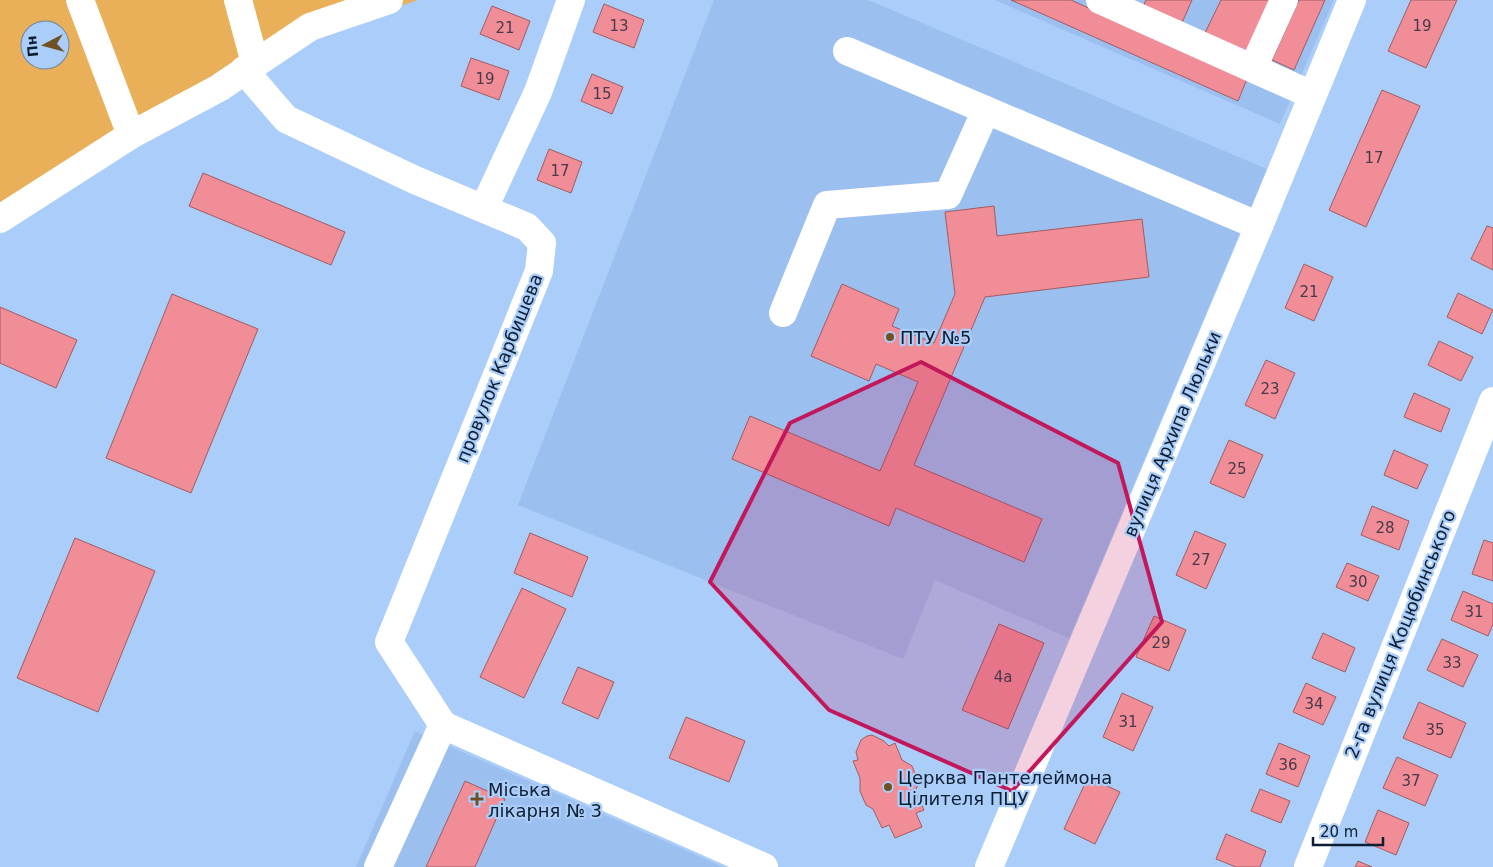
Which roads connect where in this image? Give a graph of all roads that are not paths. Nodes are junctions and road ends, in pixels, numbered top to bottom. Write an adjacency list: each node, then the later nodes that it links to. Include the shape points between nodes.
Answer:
1 (80, 0): 13 (street)
2 (238, 0): 9 (street)
3 (389, 0): 9 (street, via 310,27)
4 (571, 0): 14 (street, via 538,92)
5 (1100, 0): 10 (street)
6 (1284, 0): 10 (street)
7 (1352, 0): 11 (street, вулиця Архипа Люльки)
8 (847, 51): 12 (street)
9 (250, 67): 13 (street, via 219,88); 14 (street, провулок Карбишева, via 286,119 415,180)
10 (1253, 68): 11 (street)
11 (1312, 95): 16 (street, вулиця Архипа Люльки)
12 (986, 110): 16 (street); 17 (street, via 948,195 827,206)
13 (131, 135): 15 (street)
14 (484, 208): 19 (street, провулок Карбишева, via 527,226 542,243 539,271 389,642)
15 (0, 219)
16 (1259, 226): 22 (street, вулиця Архипа Люльки)
17 (784, 313)
18 (1493, 401): 23 (street, 2-га вулиця Коцюбинського)
19 (443, 725): 20 (street); 21 (street)
20 (378, 867)
21 (764, 867)
22 (989, 867)
23 (1308, 867)

